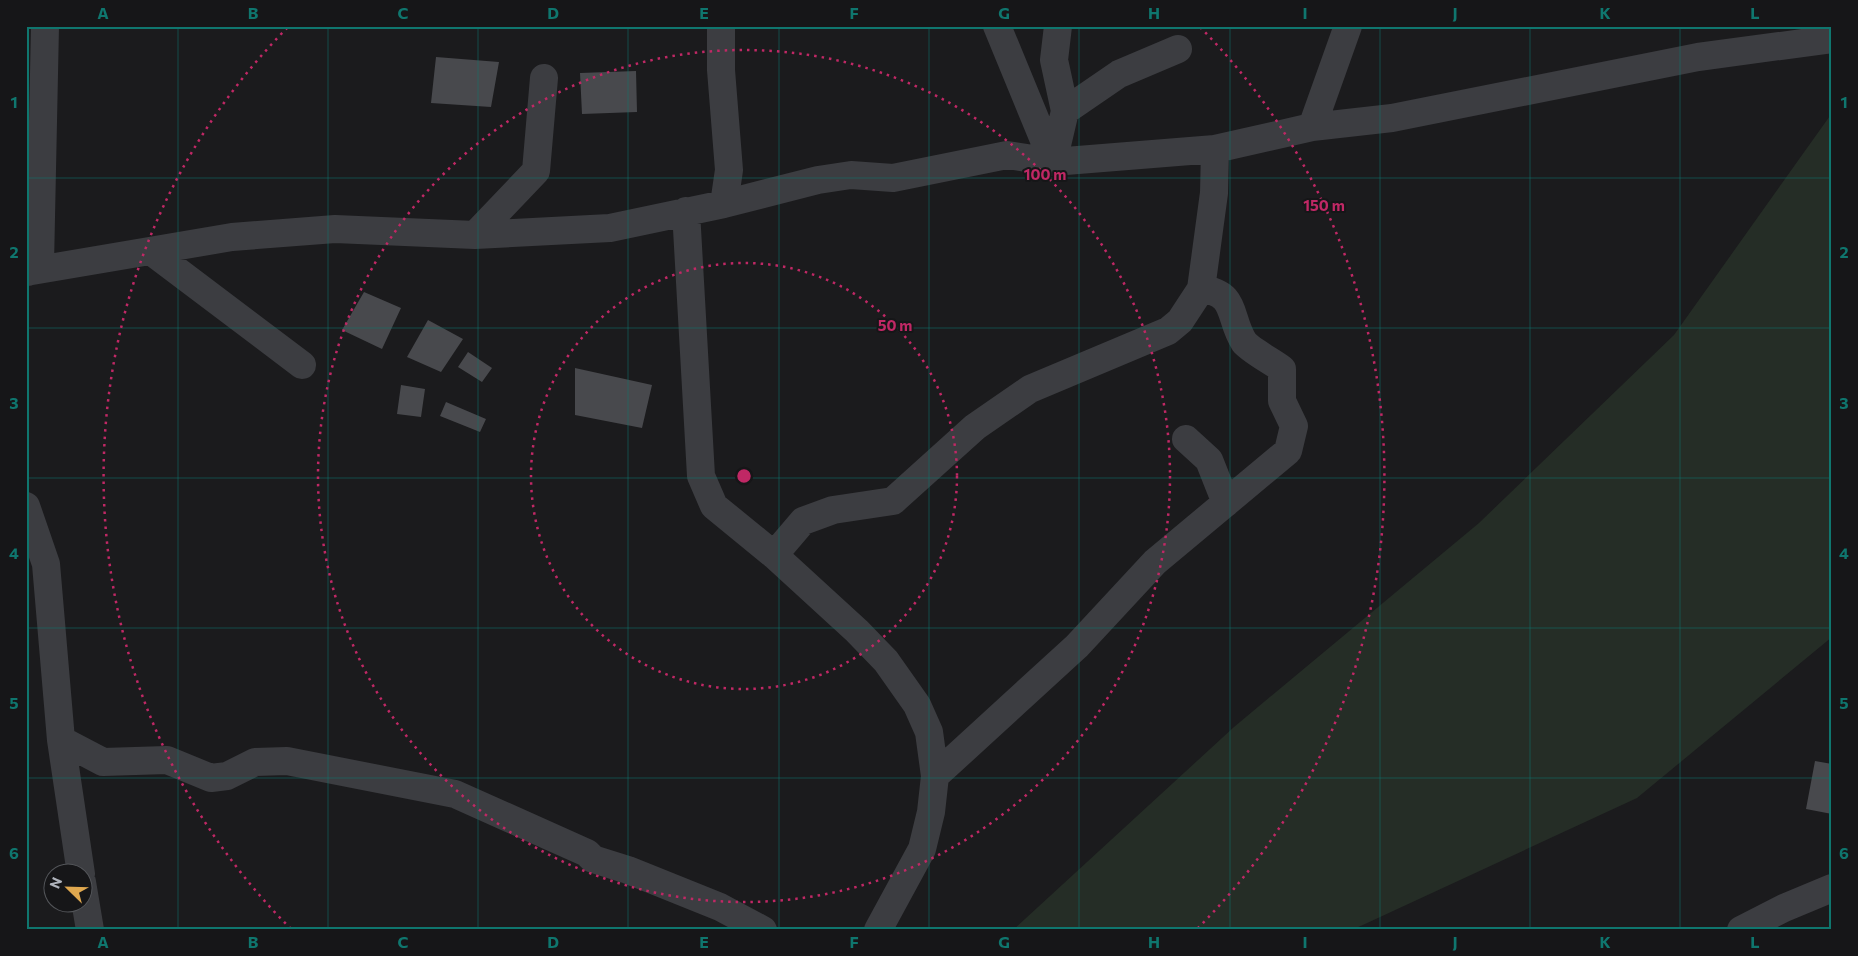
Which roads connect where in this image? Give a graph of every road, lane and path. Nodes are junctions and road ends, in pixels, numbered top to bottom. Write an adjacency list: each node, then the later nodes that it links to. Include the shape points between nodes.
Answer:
1 (45, 26): 17 (street, via 40,265)
2 (721, 26): 13 (street, via 729,170)
3 (997, 26): 12 (street)
4 (1058, 26): 9 (street, via 1054,60)
5 (1348, 26): 10 (street)
6 (1832, 39): 10 (street, via 1698,57 1392,118)
7 (1178, 49): 9 (street, via 1119,74)
8 (544, 78): 15 (street, via 536,171)
9 (1065, 111): 12 (street)
10 (1312, 127): 11 (street)
11 (1214, 148): 12 (street); 18 (street, via 1214,193)
12 (1053, 162): 13 (street, via 1007,155 893,178 851,175 818,180)
13 (724, 204): 14 (street)
14 (686, 211): 15 (street, via 610,228); 23 (street, via 701,476 714,506)
15 (475, 235): 16 (street, via 335,229 232,237)
16 (151, 251): 17 (street); 19 (street)
17 (27, 272)
18 (1201, 289): 21 (street, via 1215,290 1227,299 1244,343 1282,369 1282,401 1294,426 1288,451); 23 (street, via 1180,321 1168,331 1030,389 975,427 893,501 833,510 803,521)
19 (302, 365)
20 (1186, 439): 21 (street, via 1209,460)
21 (1226, 503): 25 (street, via 1155,562 1077,646)
22 (26, 506): 24 (street, via 46,564)
23 (774, 556): 25 (street, via 858,631 886,661 917,706 929,732)
24 (61, 740): 26 (street); 30 (street, via 103,762 167,760 211,778 227,776 256,762 287,761 455,794 587,853 593,859 720,907)
25 (935, 776): 31 (street, via 922,849)
26 (80, 864)
27 (1832, 888): 32 (street)
28 (87, 914): 29 (street)
29 (90, 930)
30 (763, 930)
31 (878, 930)
32 (1741, 930)

